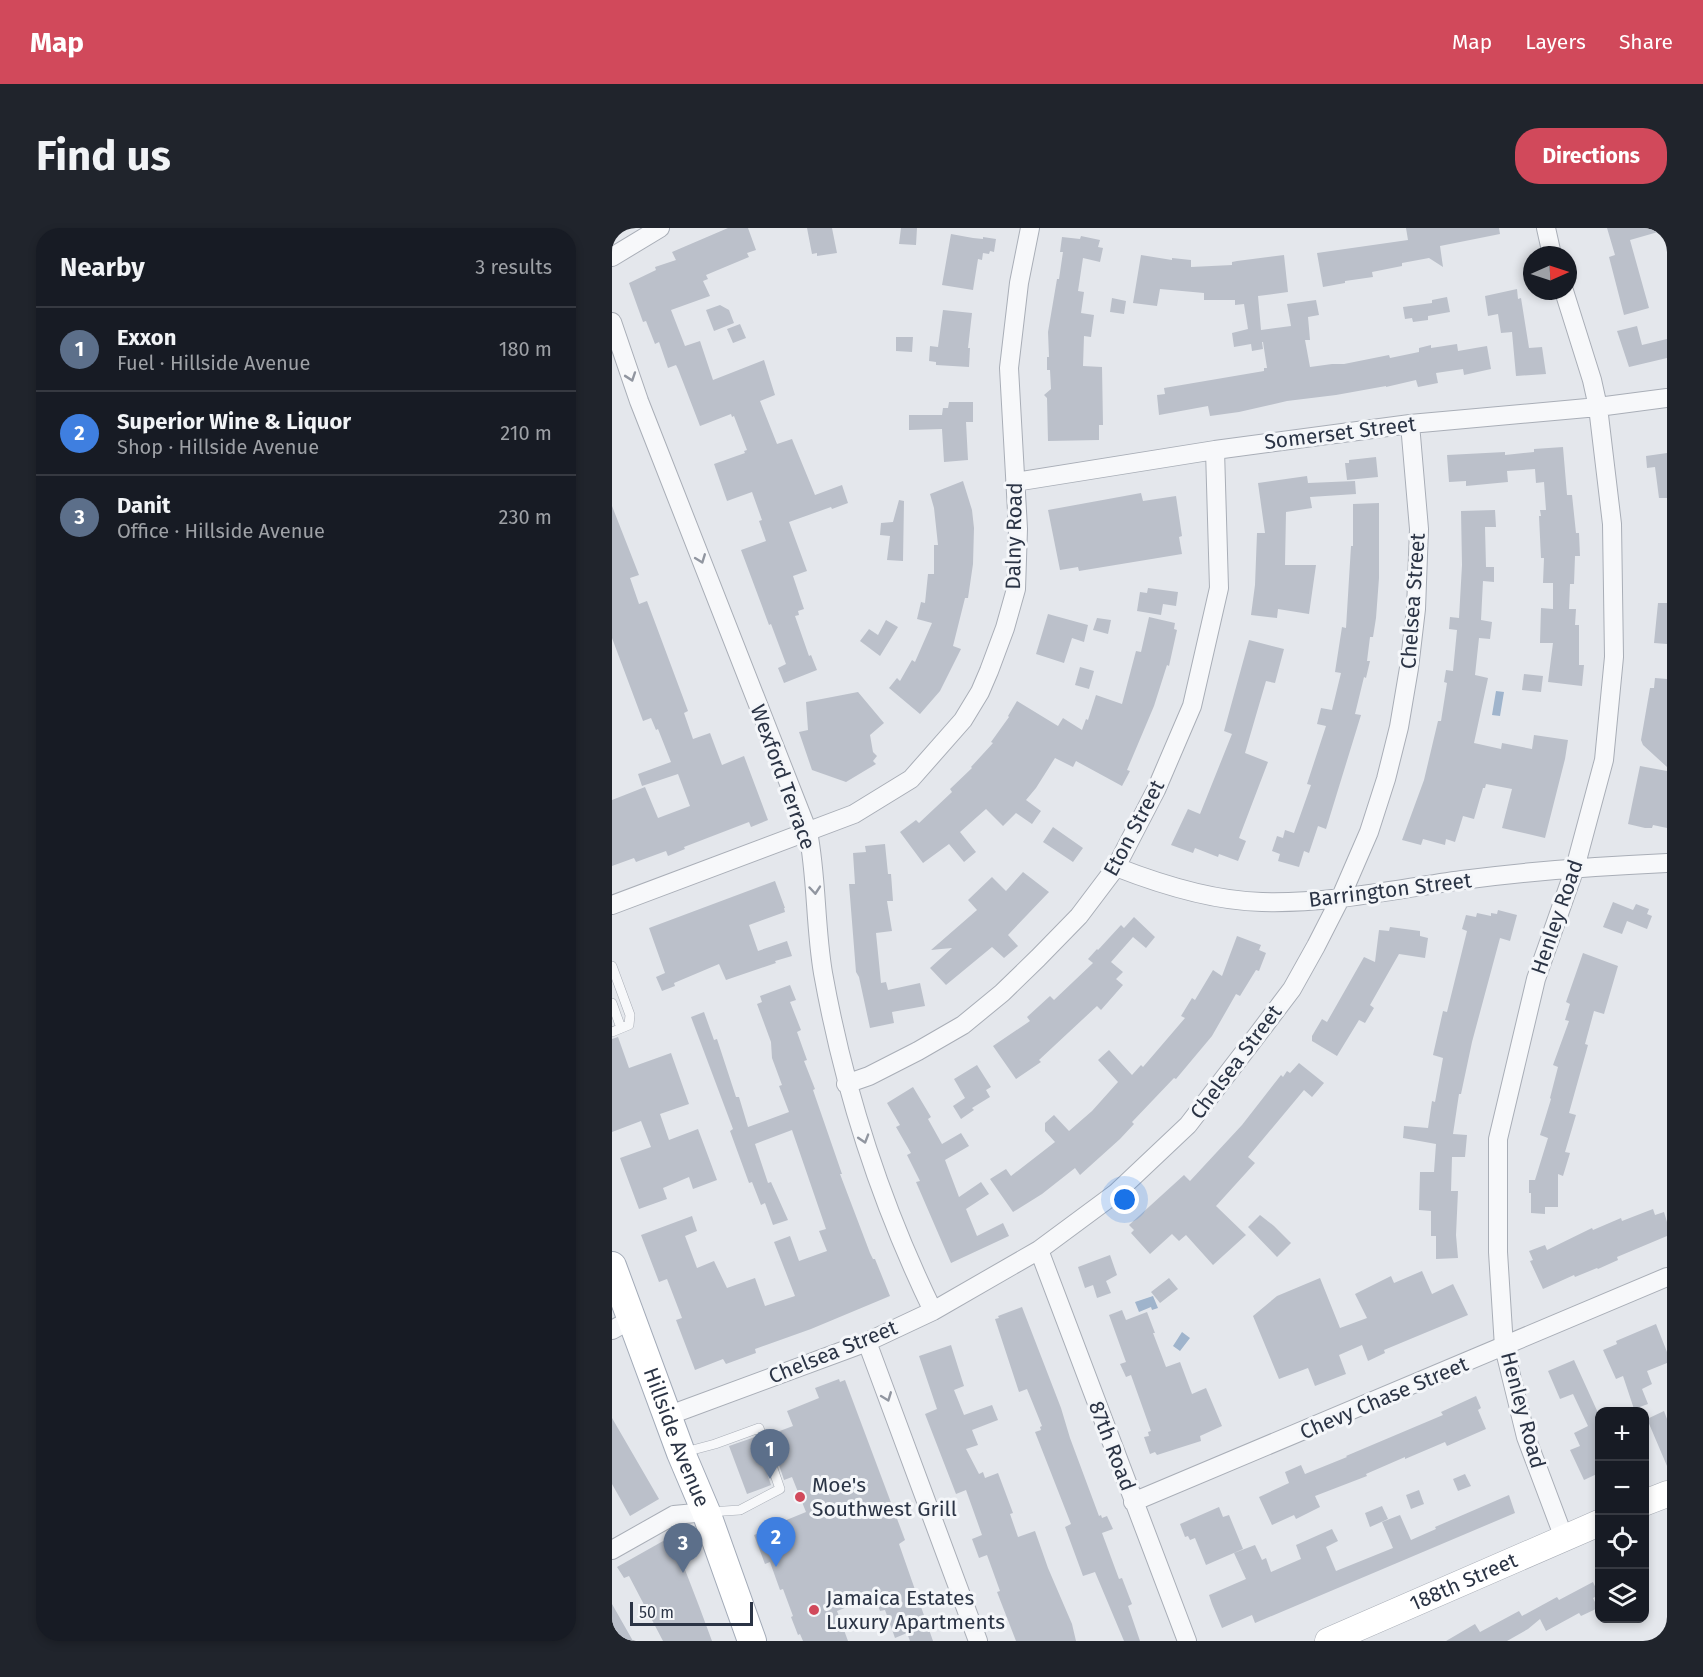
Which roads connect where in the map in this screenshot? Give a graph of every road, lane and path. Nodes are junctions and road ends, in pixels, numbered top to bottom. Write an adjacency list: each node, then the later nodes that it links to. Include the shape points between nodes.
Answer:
1 (660, 228): 5 (street)
2 (1030, 228): 12 (street, Dalny Road, via 1009,368)
3 (1546, 228): 4 (street)
4 (1550, 246)
5 (612, 257)
6 (1567, 300): 9 (street, Henley Road)
7 (612, 322): 13 (street, Wexford Terrace, one-way to 13)
8 (1667, 398): 9 (street, Somerset Street)
9 (1598, 407): 10 (street, Somerset Street); 16 (street, Henley Road, via 1612,524 1614,657 1604,760)
10 (1410, 423): 11 (street, Somerset Street); 17 (street, Chelsea Street, via 1419,529 1409,668 1386,779 1369,832)
11 (1215, 450): 12 (street, Somerset Street); 15 (street, Eton Street, via 1219,588 1195,695 1156,790)
12 (1015, 482): 13 (street, Dalny Road, via 1016,589 980,692 956,729 911,779 855,814)
13 (807, 832): 18 (street, Dalny Road); 22 (street, Wexford Terrace, one-way to 22, via 823,970)
14 (1667, 863): 16 (street, Barrington Street)
15 (1116, 867): 17 (street, Barrington Street, via 1143,878 1228,899); 22 (street, Eton Street, via 1079,916 1002,993 963,1025 869,1076)
16 (1575, 868): 17 (street, Barrington Street); 29 (street, Henley Road, via 1536,979 1498,1139 1498,1252)
17 (1340, 899): 23 (street, Chelsea Street, via 1292,989 1188,1125 1116,1194)
18 (612, 904)
19 (612, 966): 21 (lane, via 630,1015 629,1024)
20 (612, 1003): 21 (lane)
21 (617, 1030)
22 (846, 1084): 26 (street, Wexford Terrace, one-way to 26, via 872,1164)
23 (1039, 1251): 26 (street, Chelsea Street); 34 (street, 87th Road)
24 (612, 1266): 27 (main road, Hillside Avenue)
25 (1667, 1277): 29 (street, Chevy Chase Street)
26 (933, 1311): 28 (street, Chelsea Street)
27 (622, 1325): 30 (main road, Hillside Avenue)
28 (867, 1342): 30 (street, Chelsea Street); 40 (street, one-way to 40)
29 (1504, 1347): 34 (street, Chevy Chase Street); 37 (street, Henley Road, via 1526,1437)
30 (668, 1416): 31 (main road, Hillside Avenue)
31 (681, 1453): 35 (main road, Hillside Avenue); 35 (lane, via 759,1428 780,1489 740,1510)
32 (1667, 1494): 33 (street)
33 (1649, 1501)
34 (1133, 1502): 41 (street, 87th Road)
35 (706, 1512): 38 (street, via 674,1515); 39 (main road, Hillside Avenue)
36 (1595, 1525): 37 (street, 188th Street)
37 (1564, 1538): 42 (street, 188th Street)
38 (612, 1551)
39 (752, 1641)
40 (978, 1641)
41 (1187, 1641)
42 (1328, 1641)

